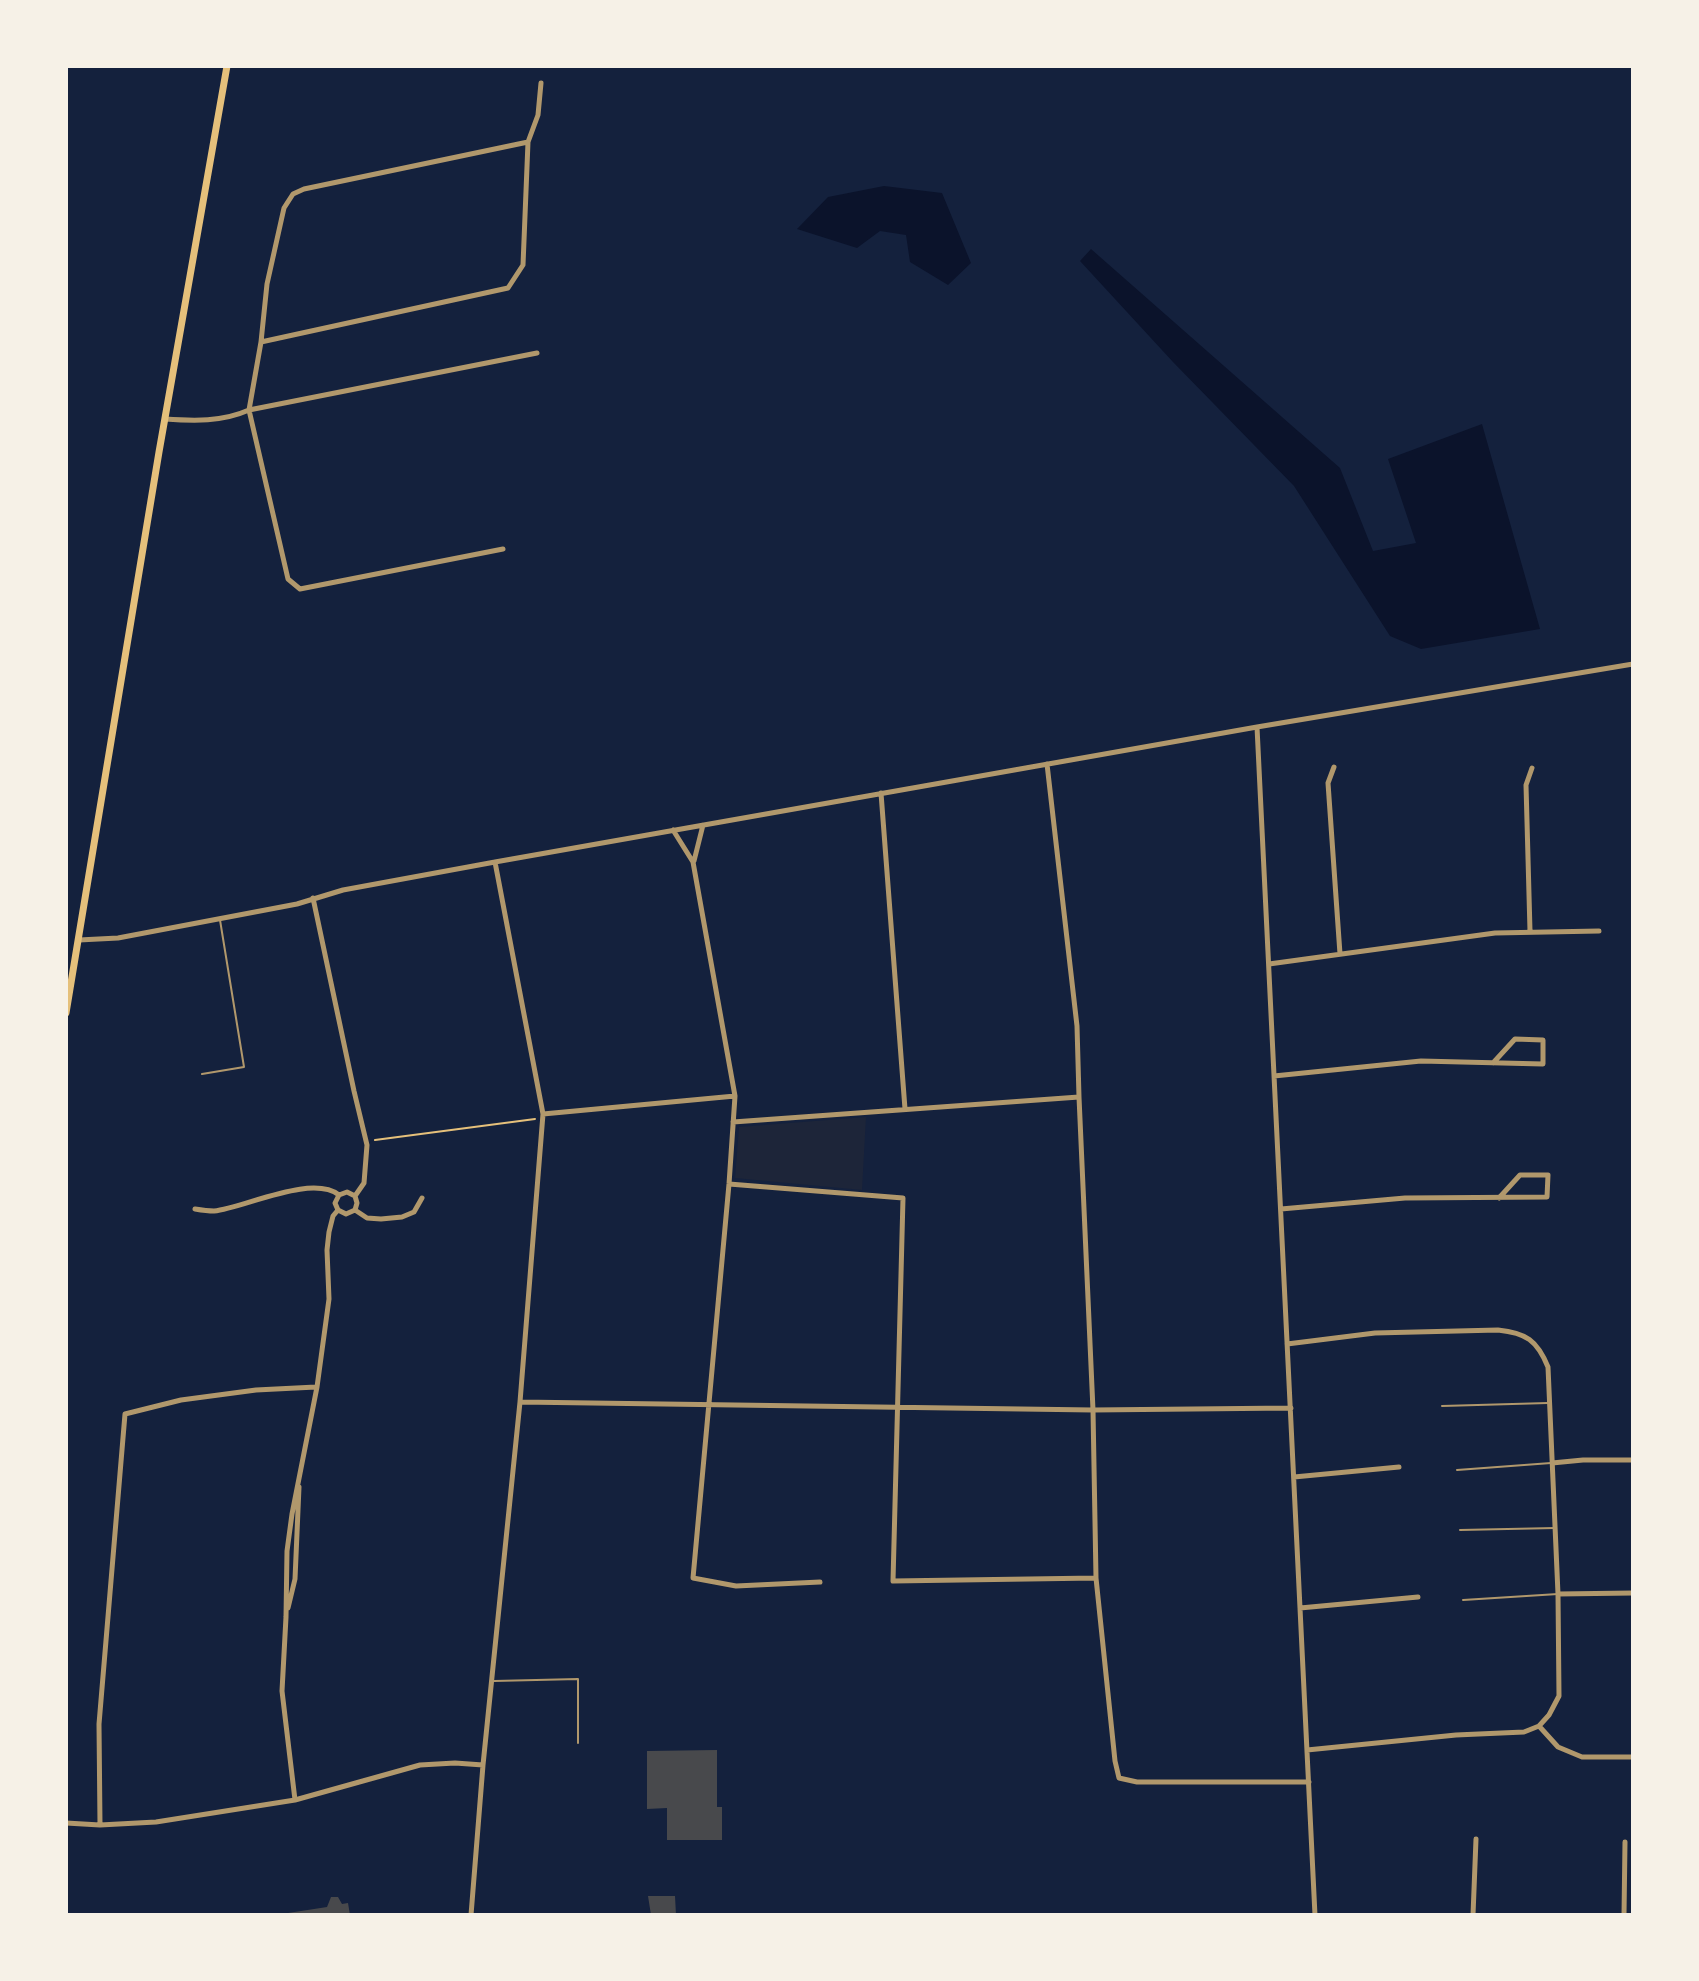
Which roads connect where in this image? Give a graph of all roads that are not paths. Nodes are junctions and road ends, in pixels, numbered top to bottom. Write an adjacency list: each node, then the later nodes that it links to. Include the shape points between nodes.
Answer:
1 (227, 66): 7 (main road)
2 (541, 83): 3 (street)
3 (528, 142): 4 (street, via 293,194 284,208 270,269); 4 (street, via 523,265 508,288)
4 (261, 342): 6 (street)
5 (537, 353): 6 (street)
6 (249, 410): 7 (street, via 233,417); 8 (street, via 288,579 300,589)
7 (165, 419): 23 (main road)
8 (503, 549)
9 (1633, 664): 10 (street)
10 (1257, 727): 11 (street); 25 (street)
11 (1047, 764): 14 (street); 31 (street, via 1077,1026)
12 (1334, 767): 24 (street, via 1328,783)
13 (1532, 768): 21 (street, via 1526,785)
14 (881, 793): 15 (street); 32 (street)
15 (703, 825): 16 (street); 18 (street)
16 (673, 830): 17 (street); 18 (street)
17 (495, 862): 19 (street); 33 (street)
18 (693, 862): 30 (street)
19 (313, 898): 20 (street); 37 (street, via 367,1143 364,1183)
20 (220, 919): 23 (street); 28 (lane, via 244,1067)
21 (1530, 931): 22 (street); 24 (street)
22 (1599, 931)
23 (79, 940): 26 (main road)
24 (1340, 954): 25 (street)
25 (1269, 964): 29 (street)
26 (66, 1013)
27 (1493, 1063): 27 (street, via 1543,1064 1543,1040 1515,1039); 29 (street, via 1421,1061)
28 (202, 1074)
29 (1274, 1076): 41 (street)
30 (735, 1096): 33 (street); 34 (street)
31 (1079, 1097): 32 (street); 52 (street)
32 (905, 1109): 34 (street)
33 (543, 1116): 46 (street)
34 (733, 1122): 35 (street)
35 (729, 1184): 47 (street); 50 (street, via 903,1198)
36 (339, 1195): 37 (street); 40 (street, via 327,1189 301,1190 214,1211); 42 (street)
37 (355, 1196): 43 (street)
38 (422, 1198): 43 (street, via 414,1212 402,1217 367,1218)
39 (1499, 1198): 39 (street, via 1547,1197 1548,1175 1520,1175); 41 (street, via 1405,1198)
40 (195, 1209)
41 (1281, 1209): 44 (street)
42 (338, 1210): 43 (street); 45 (street, via 329,1232 329,1299)
43 (355, 1210)
44 (1287, 1344): 48 (street, via 1375,1333 1514,1332 1526,1336 1542,1354 1548,1367); 51 (street)
45 (317, 1387): 58 (street); 78 (street, via 181,1400 125,1414 99,1724)
46 (520, 1402): 47 (street); 69 (street)
47 (708, 1403): 50 (street); 62 (street, via 693,1578 736,1586)
48 (1549, 1403): 49 (lane); 54 (street)
49 (1442, 1406)
50 (898, 1407): 52 (street); 61 (street, via 893,1581)
51 (1291, 1408): 52 (street); 57 (street)
52 (1093, 1410): 61 (street)
53 (1633, 1460): 54 (street)
54 (1552, 1463): 56 (lane); 59 (street)
55 (1399, 1467): 57 (street)
56 (1457, 1470)
57 (1294, 1477): 67 (street)
58 (298, 1478): 68 (street, via 287,1551); 68 (street, via 295,1579)
59 (1556, 1528): 60 (lane); 64 (street)
60 (1460, 1530)
61 (1096, 1578): 75 (street, via 1119,1778)
62 (820, 1582)
63 (1633, 1593): 64 (street)
64 (1558, 1594): 66 (lane); 70 (street, via 1559,1696)
65 (1418, 1597): 67 (street)
66 (1463, 1600)
67 (1300, 1608): 72 (street)
68 (286, 1617): 76 (street, via 282,1691)
69 (493, 1681): 71 (lane, via 578,1679); 74 (street)
70 (1539, 1726): 72 (street, via 1524,1732); 73 (street, via 1558,1747 1582,1757)
71 (578, 1743)
72 (1307, 1750): 75 (street)
73 (1633, 1757)
74 (483, 1765): 76 (street, via 420,1765); 81 (street)
75 (1309, 1782): 82 (street)
76 (295, 1800): 78 (street, via 156,1822)
77 (66, 1823): 78 (street)
78 (100, 1825)
79 (1476, 1839): 83 (street)
80 (1625, 1842): 84 (street)
81 (471, 1915)
82 (1315, 1915)
83 (1473, 1915)
84 (1624, 1915)

